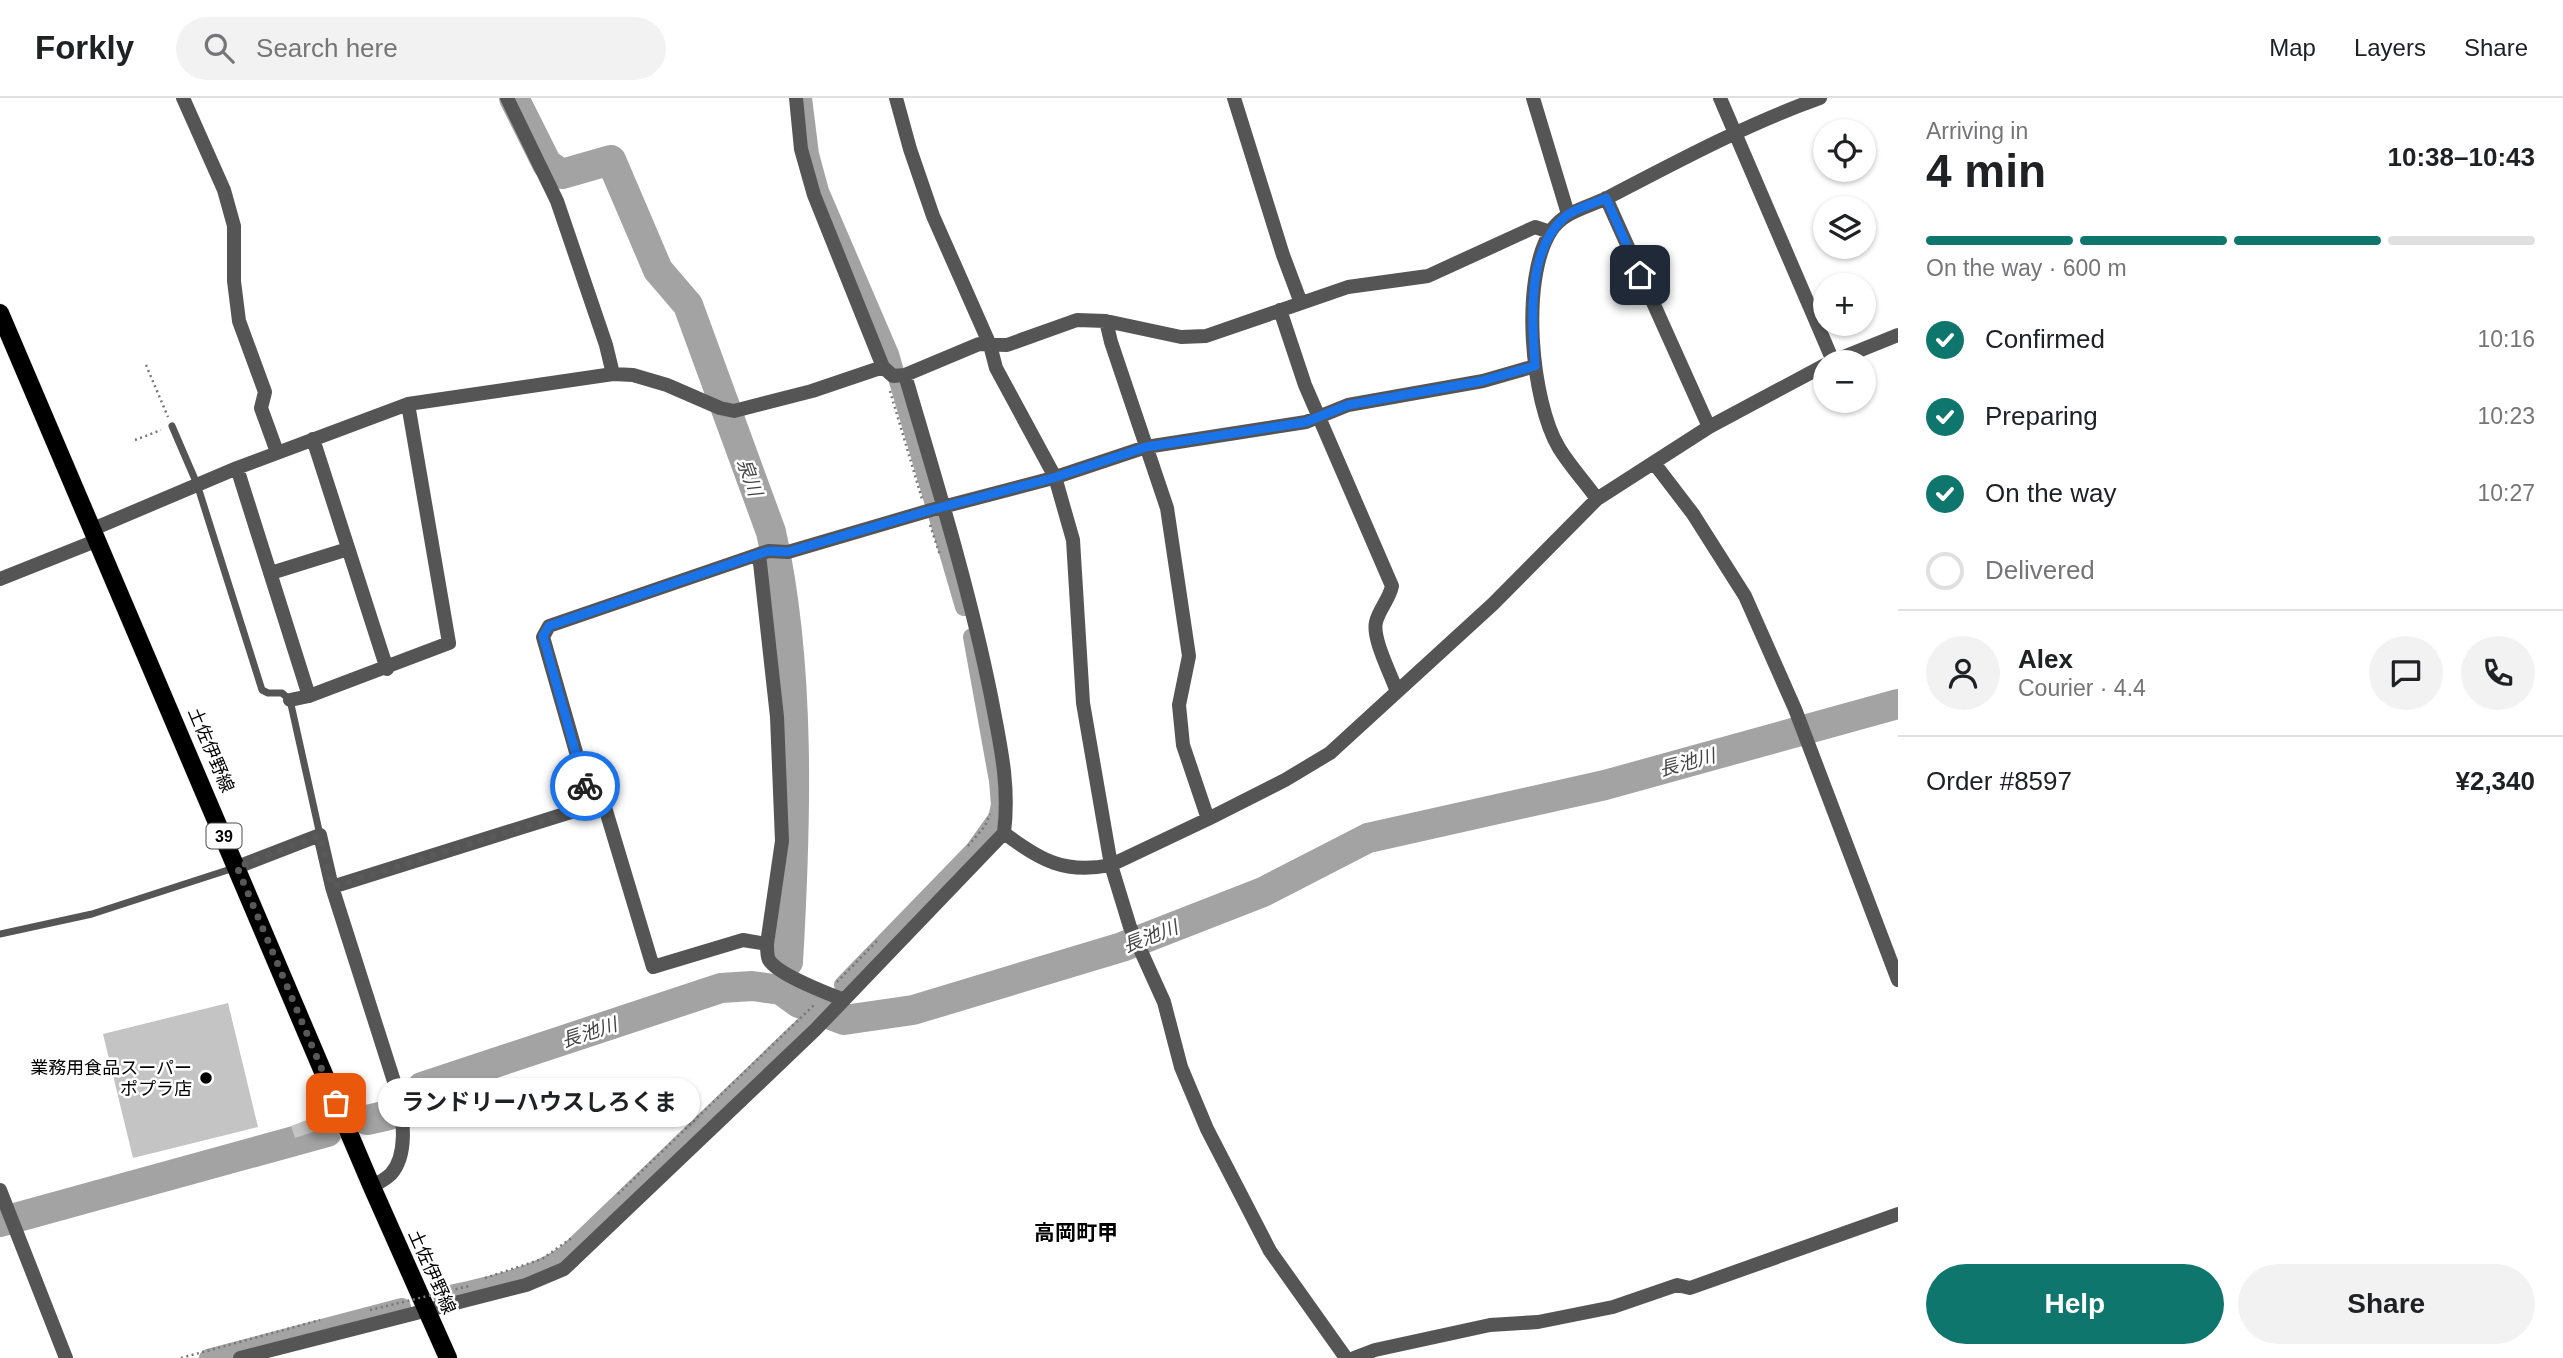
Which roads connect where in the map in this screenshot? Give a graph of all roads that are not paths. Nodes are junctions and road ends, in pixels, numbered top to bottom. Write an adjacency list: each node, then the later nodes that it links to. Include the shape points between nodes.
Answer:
1 (183, 98): 31 (street, via 234,226 239,321 265,393 261,408)
2 (507, 98): 24 (street, via 557,201)
3 (796, 98): 23 (street, via 801,149 814,195)
4 (896, 98): 18 (street, via 933,216)
5 (1234, 98): 13 (street)
6 (1533, 98): 11 (street)
7 (1720, 98): 9 (street)
8 (1820, 98): 9 (street)
9 (1735, 135): 10 (street); 19 (street)
10 (1606, 198): 11 (street); 28 (street)
11 (1568, 214): 12 (street)
12 (1550, 232): 13 (street, via 1535,226 1428,275 1348,287); 21 (street, via 1536,273 1531,312)
13 (1301, 303): 14 (street)
14 (1280, 310): 16 (street, via 1206,336 1181,337); 26 (street)
15 (0, 313): 38 (main road, 土佐伊野線 / 39)
16 (1106, 321): 18 (street, via 1077,320 1007,345); 30 (street)
17 (1898, 335): 20 (street)
18 (990, 345): 23 (street, via 979,344); 34 (street, via 996,368)
19 (1825, 350)
20 (1862, 350)
21 (1535, 366): 26 (street, via 1482,381 1348,405); 36 (street, via 1558,447)
22 (1813, 372): 28 (street)
23 (895, 373): 24 (street, via 727,409 667,385); 37 (street)
24 (613, 374): 25 (street)
25 (408, 404): 29 (street); 43 (street, via 449,643)
26 (1319, 416): 30 (street, via 1306,422); 44 (street, via 1392,586 1374,632)
27 (172, 426): 35 (lane)
28 (1709, 427): 32 (street)
29 (313, 439): 31 (street); 39 (street)
30 (1146, 447): 34 (street); 48 (street, via 1167,508 1188,644 1179,705 1183,745)
31 (277, 452): 33 (street)
32 (1654, 463): 36 (street); 56 (street, via 1745,596 1795,709)
33 (237, 468): 35 (street); 41 (street)
34 (1055, 477): 37 (street); 51 (street, via 1073,540 1083,703)
35 (197, 484): 38 (street); 46 (lane, via 262,690 282,693)
36 (1597, 499): 44 (street)
37 (935, 509): 40 (street); 49 (street, via 977,627 1004,765 1008,801)
38 (96, 534): 42 (street); 52 (main road, 土佐伊野線 / 39)
39 (348, 550): 41 (street); 43 (street)
40 (770, 552): 47 (street, via 549,626 543,636 586,787); 55 (street, via 782,841)
41 (271, 573): 45 (street)
42 (0, 579)
43 (387, 669): 45 (street)
44 (1397, 692): 48 (street, via 1330,753)
45 (309, 696): 46 (street)
46 (290, 700): 50 (lane)
47 (595, 795): 53 (street, via 587,807); 55 (street, via 604,804 653,967 743,940)
48 (1208, 819): 51 (street)
49 (1004, 834): 51 (street, via 1054,864 1085,870); 57 (street)
50 (320, 835): 52 (street); 53 (street)
51 (1111, 865): 65 (street, via 1143,961 1164,1002 1181,1067 1213,1141 1270,1251)
52 (237, 867): 54 (lane, via 92,914); 58 (main road, 土佐伊野線 / 39)
53 (332, 887): 58 (street, via 403,1122 400,1156 391,1174)
54 (0, 934)
55 (767, 944): 57 (street, via 769,960 776,967)
56 (1898, 980)
57 (841, 1004): 61 (street, via 565,1269 526,1285)
58 (372, 1187): 61 (main road, 土佐伊野線 / 39)
59 (0, 1190): 62 (street)
60 (1898, 1214): 66 (street, via 1690,1288 1677,1285 1613,1307 1538,1322 1489,1325)
61 (427, 1312): 63 (street); 64 (main road, 土佐伊野線 / 39)
62 (66, 1358)
63 (240, 1358)
64 (448, 1358)
65 (1346, 1358)
66 (1354, 1358)

